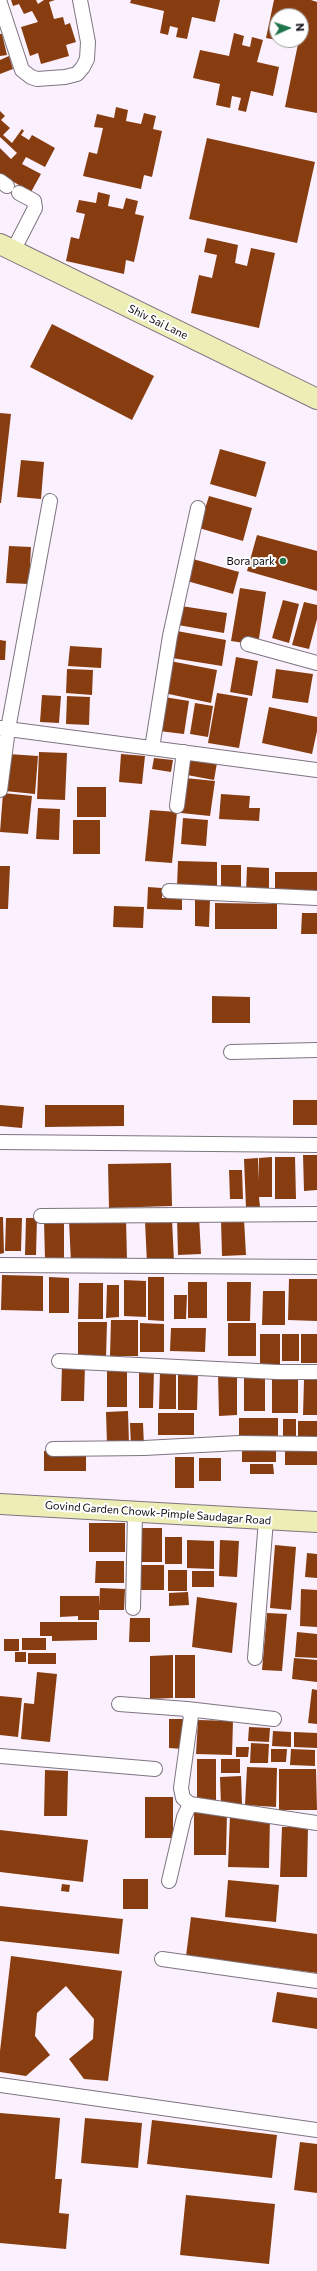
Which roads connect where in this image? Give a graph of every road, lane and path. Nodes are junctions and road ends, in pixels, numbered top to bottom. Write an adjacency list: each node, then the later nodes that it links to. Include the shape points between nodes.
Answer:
1 (80, 0): 2 (street, via 88,42 88,59 84,67 77,74 37,79 31,78 22,70)
2 (0, 3)
3 (19, 193): 4 (street, via 34,201 35,208)
4 (7, 247): 5 (street, Shiv Sai Lane)
5 (317, 399)
6 (50, 501): 10 (street)
7 (198, 508): 11 (street, via 170,636)
8 (248, 644): 9 (street)
9 (317, 663)
10 (4, 729): 11 (street); 14 (street)
11 (152, 748): 12 (street)
12 (184, 752): 13 (street); 15 (street)
13 (317, 770)
14 (0, 790)
15 (177, 806)
16 (169, 891): 17 (street)
17 (317, 898)
18 (317, 1050): 19 (street)
19 (230, 1052)
20 (0, 1142): 21 (street)
21 (317, 1145)
22 (317, 1214): 23 (street)
23 (41, 1216)
24 (0, 1265): 25 (street)
25 (317, 1267)
26 (59, 1361): 27 (street)
27 (317, 1372)
28 (317, 1444): 29 (street, via 239,1443)
29 (53, 1449)
30 (0, 1504): 31 (street, Govind Garden Chowk-Pimple Saudagar Road)
31 (135, 1512): 32 (street, Govind Garden Chowk-Pimple Saudagar Road); 34 (street)
32 (266, 1520): 33 (street, Govind Garden Chowk-Pimple Saudagar Road); 35 (street)
33 (317, 1522)
34 (133, 1608)
35 (255, 1658)
36 (119, 1704): 37 (street)
37 (187, 1709): 38 (street); 41 (street, via 191,1716 180,1788 182,1798)
38 (274, 1719)
39 (0, 1756): 40 (street)
40 (155, 1769)
41 (190, 1804): 42 (street); 43 (street, via 184,1817)
42 (317, 1823)
43 (169, 1881)
44 (162, 1959): 45 (street)
45 (317, 1981)
46 (0, 2085): 47 (street)
47 (317, 2130)

